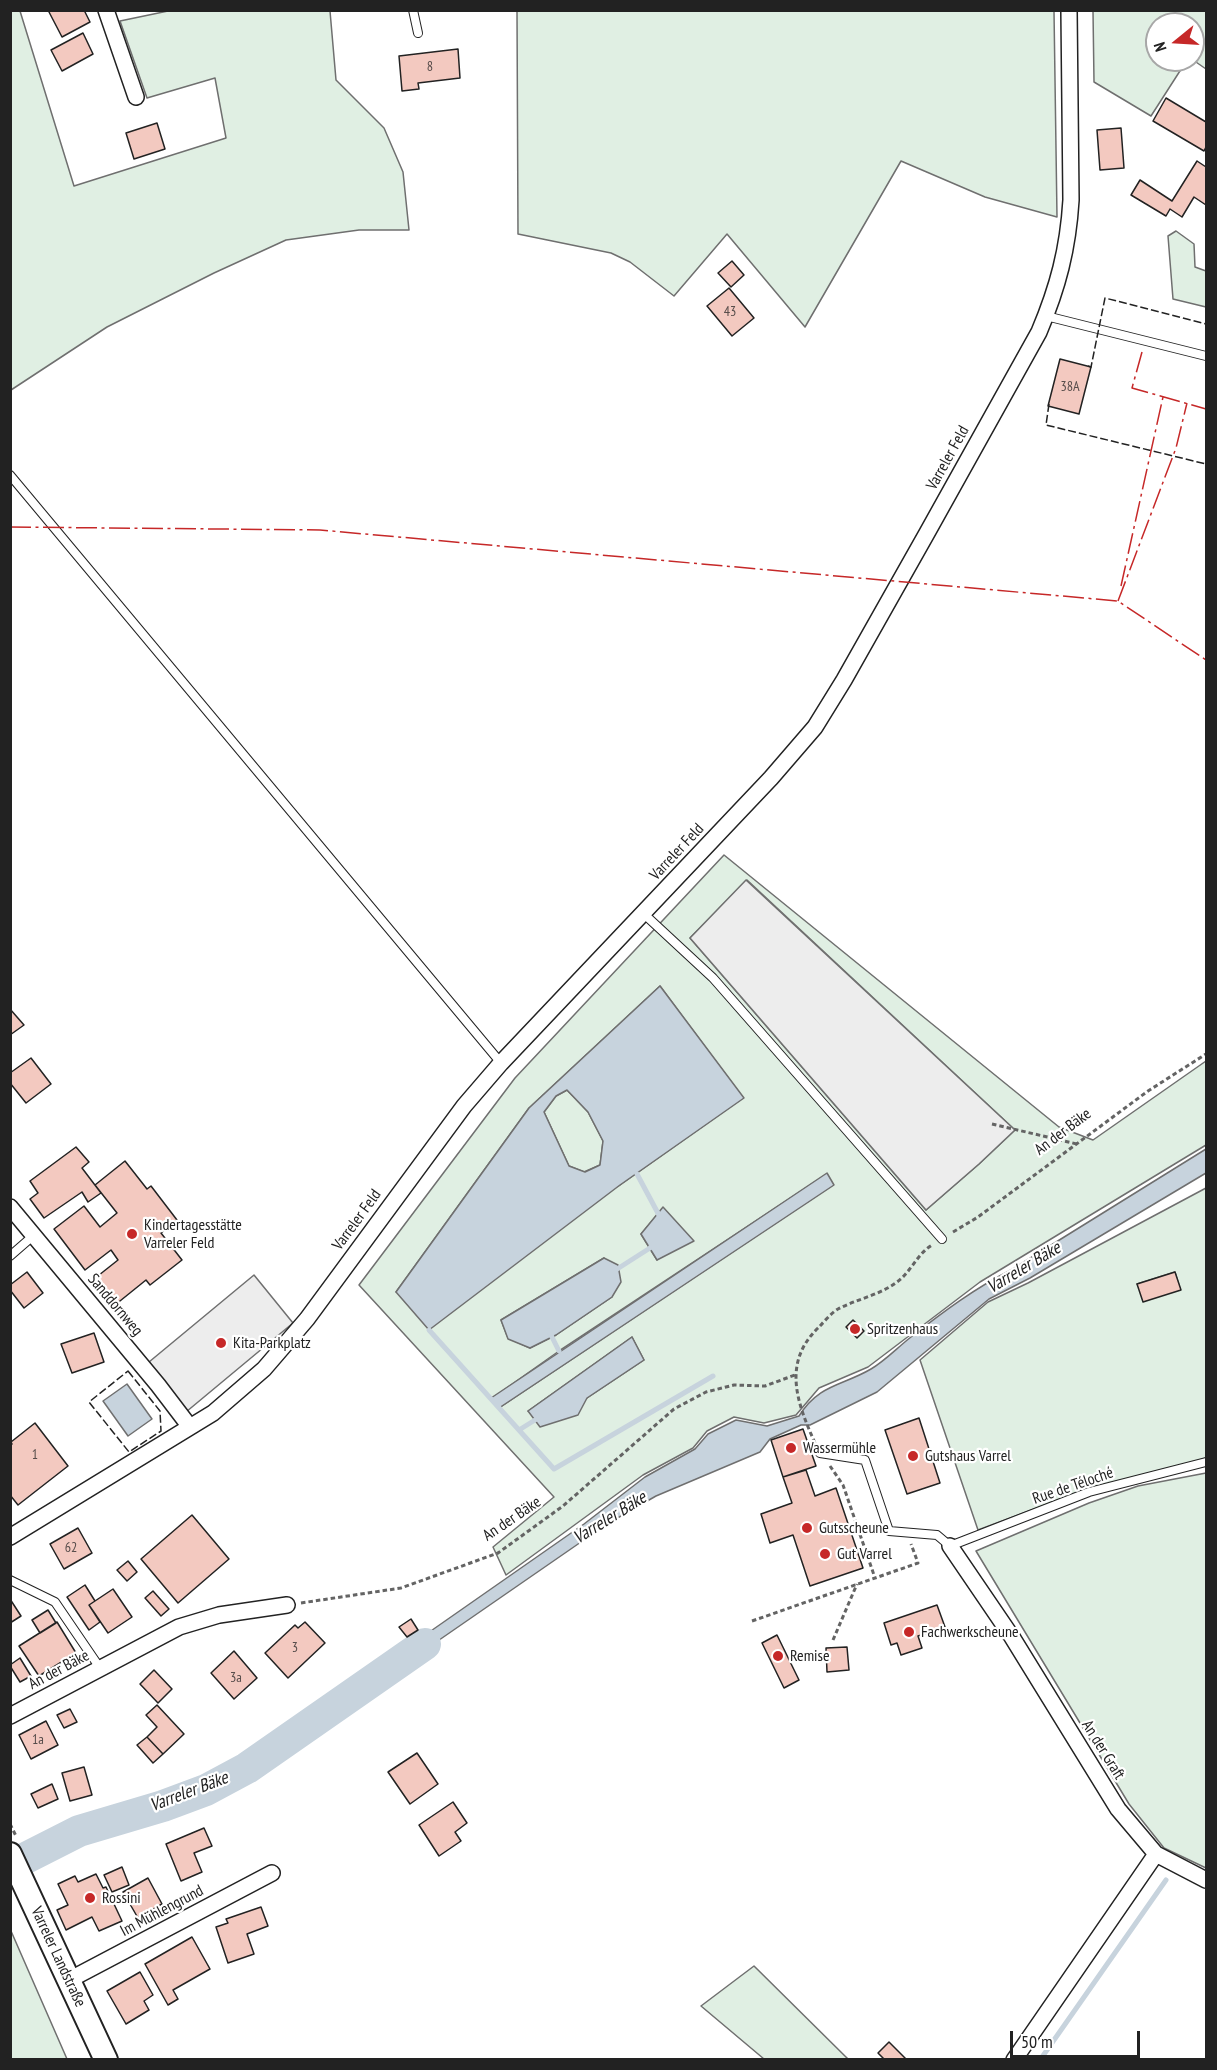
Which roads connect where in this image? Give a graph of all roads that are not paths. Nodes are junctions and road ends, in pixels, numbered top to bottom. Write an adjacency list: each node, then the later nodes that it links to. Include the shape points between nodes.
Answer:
1 (106, 10): 5 (street)
2 (413, 10): 4 (lane)
3 (1070, 10): 6 (street, Varreler Feld, via 1069,230 1060,278)
4 (418, 33)
5 (135, 97)
6 (1046, 316): 7 (lane); 9 (street, Varreler Feld, via 927,533 814,727 779,770)
7 (1206, 356)
8 (10, 475): 10 (lane)
9 (644, 914): 10 (street, Varreler Feld); 13 (lane, via 713,978)
10 (501, 1064): 15 (street, Varreler Feld, via 464,1106 307,1319 264,1369 213,1413)
11 (10, 1207): 12 (street, Sanddornweg)
12 (33, 1236): 14 (lane); 15 (street, Sanddornweg)
13 (942, 1239)
14 (10, 1256)
15 (190, 1427): 18 (street, Varreler Feld)
16 (820, 1453): 19 (lane, via 865,1460 889,1531 937,1535)
17 (1206, 1462): 19 (lane, Rue de Téloché, via 1089,1492)
18 (11, 1536)
19 (950, 1546): 25 (street, An der Graft, via 1012,1637 1118,1809)
20 (10, 1580): 22 (lane, via 55,1602)
21 (287, 1605): 22 (street, An der Bäke, via 219,1615 178,1627)
22 (100, 1668): 23 (street, An der Bäke)
23 (10, 1716)
24 (10, 1854): 28 (main road, Varreler Landstraße)
25 (1156, 1854): 27 (street); 30 (street)
26 (272, 1873): 28 (street, Im Mühlengrund)
27 (1206, 1880)
28 (69, 1980): 29 (main road, Varreler Landstraße)
29 (106, 2060)
30 (1014, 2060)

